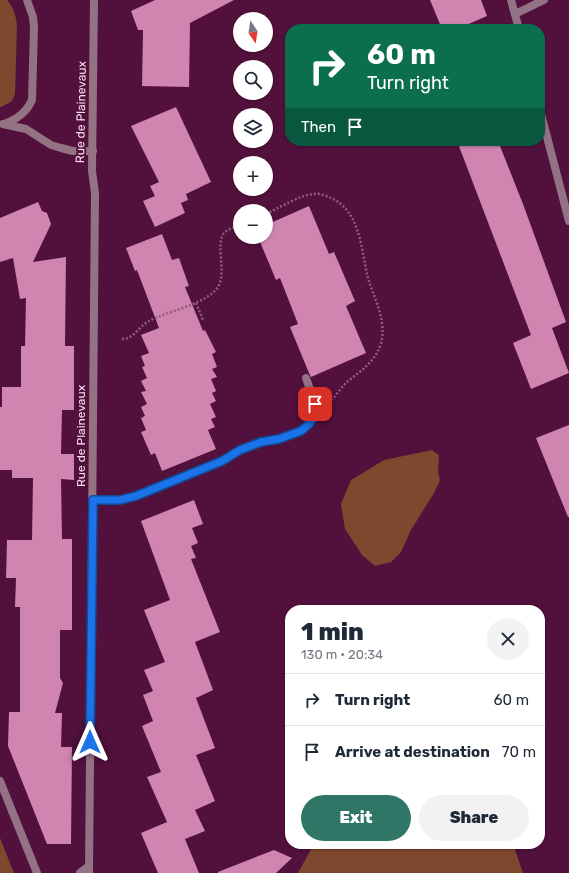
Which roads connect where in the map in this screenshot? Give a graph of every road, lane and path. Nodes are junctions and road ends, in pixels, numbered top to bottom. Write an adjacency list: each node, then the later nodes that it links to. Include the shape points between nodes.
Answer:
1 (27, 0): 7 (street, via 34,27 32,100 23,114)
2 (94, 0): 9 (street, Rue de Plainevaux)
3 (511, 0): 5 (street)
4 (544, 0): 5 (street)
5 (515, 14): 6 (street)
6 (518, 24)
7 (2, 124): 9 (street, via 26,129 51,145 61,148)
8 (545, 129): 11 (street)
9 (93, 151): 18 (street, Rue de Plainevaux)
10 (273, 211): 17 (path, via 313,193 340,203 350,213 356,226 381,316 381,343 375,357 364,370 347,382 326,408)
11 (569, 221)
12 (233, 227): 13 (path, via 224,234 221,241 221,282 216,289)
13 (196, 302): 14 (path); 15 (path, via 149,321 131,338)
14 (203, 320)
15 (122, 339)
16 (306, 378): 17 (street, via 315,404)
17 (315, 415): 18 (street, via 301,431 240,450 222,461 136,496 120,500)
18 (93, 500): 20 (street, Rue de Plainevaux)
19 (0, 781): 21 (street)
20 (89, 869): 22 (street)
21 (37, 872)
22 (80, 873)

